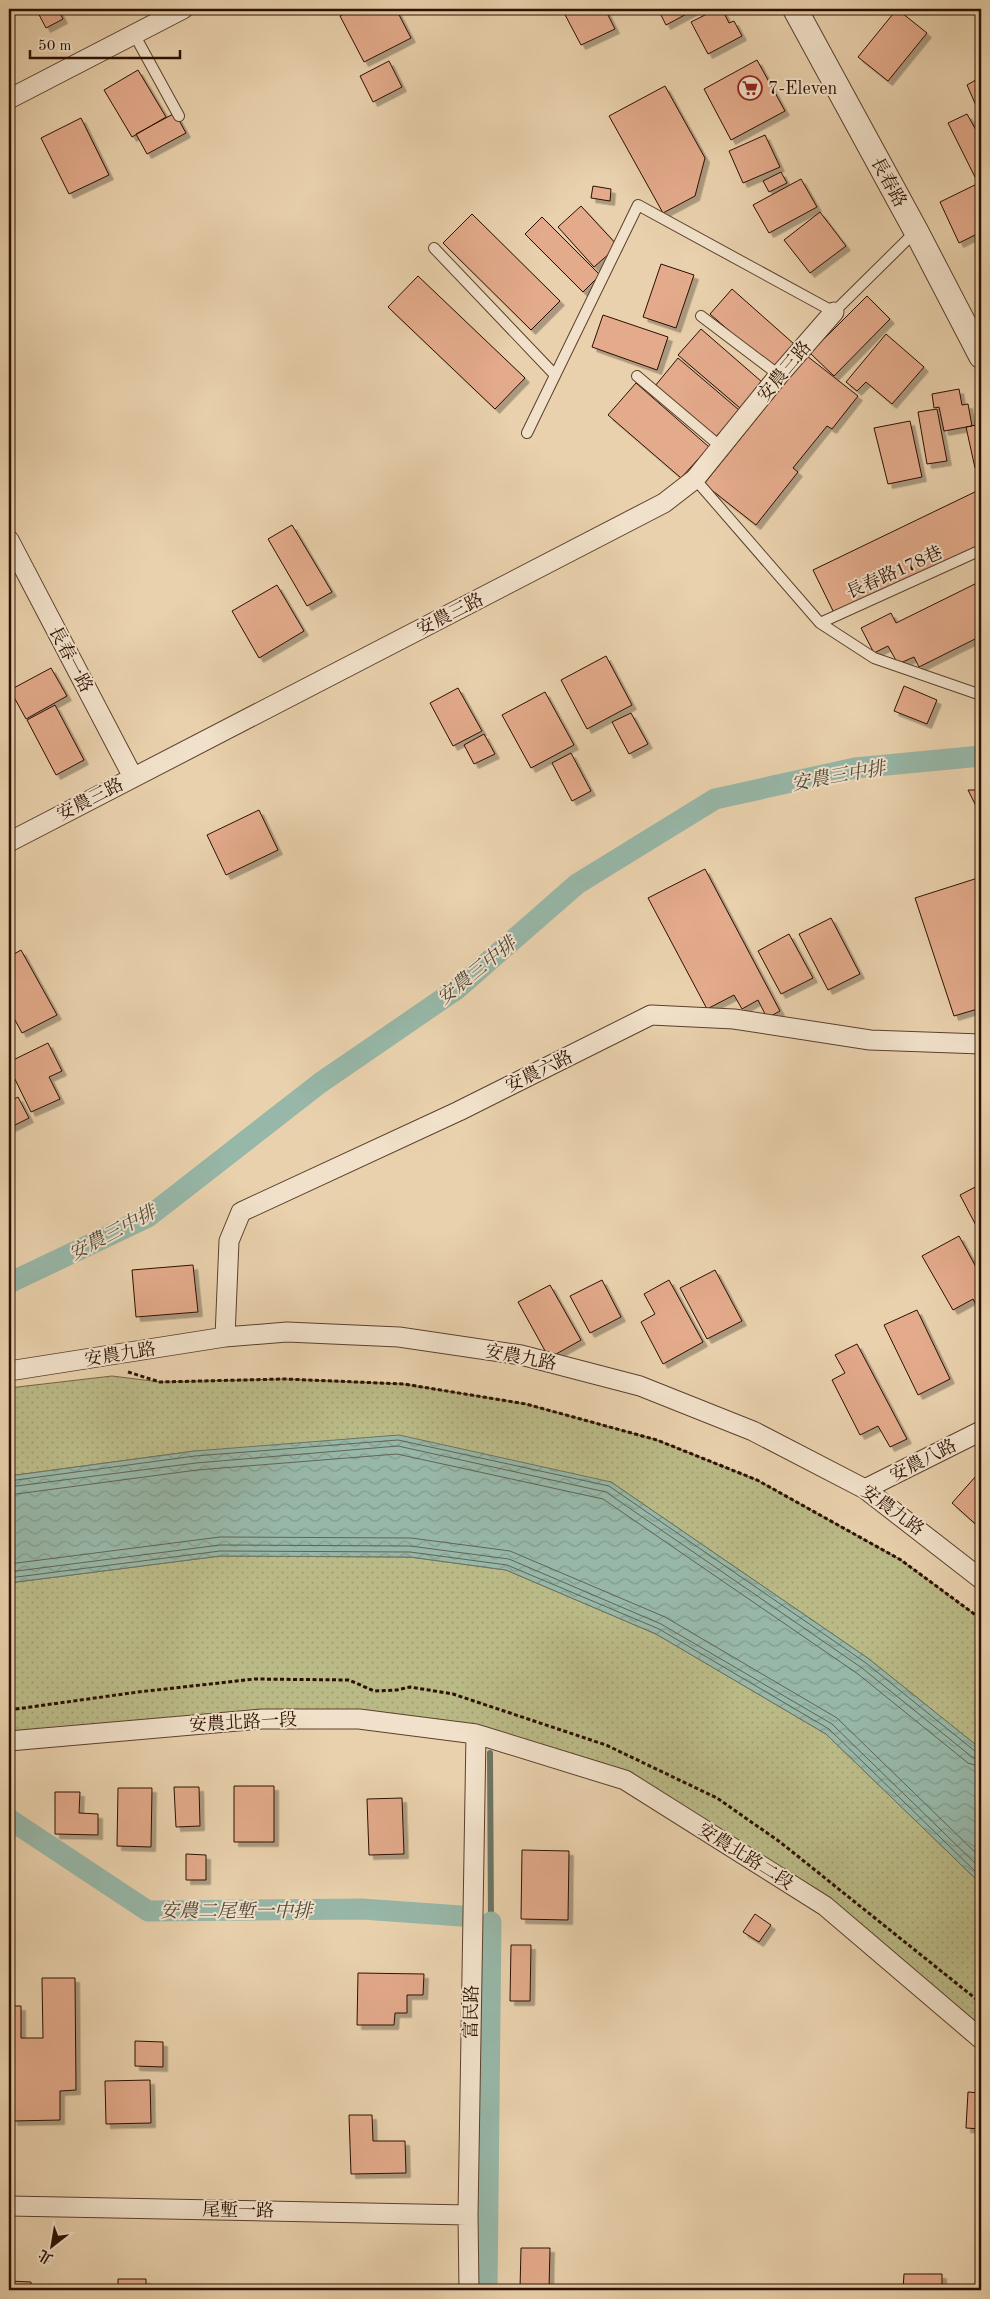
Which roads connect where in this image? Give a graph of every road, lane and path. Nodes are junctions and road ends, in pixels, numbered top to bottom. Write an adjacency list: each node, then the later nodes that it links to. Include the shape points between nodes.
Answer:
1 (183, 9): 3 (street)
2 (794, 9): 6 (street, 長春路)
3 (134, 34): 4 (street); 5 (lane)
4 (9, 99)
5 (179, 116)
6 (916, 231): 8 (lane); 10 (street, 長春路)
7 (434, 248): 12 (lane)
8 (834, 312): 11 (street, 安農三路); 12 (lane, via 638,205)
9 (701, 316): 11 (lane)
10 (981, 356)
11 (779, 375): 15 (street, 安農三路)
12 (556, 376): 14 (lane)
13 (637, 376): 15 (lane)
14 (527, 433)
15 (721, 447): 16 (street, 安農三路)
16 (695, 479): 19 (lane); 21 (street, 安農三路, via 664,503)
17 (9, 540): 21 (street, 長春一路)
18 (981, 550): 19 (lane, 長春路178巷)
19 (820, 623): 20 (lane, via 874,658)
20 (981, 695)
21 (133, 777): 22 (street, 安農三路)
22 (9, 842)
23 (981, 1044): 24 (street, 安農六路, via 870,1040 734,1019 651,1015 459,1111 241,1212 229,1241)
24 (225, 1337): 25 (street, 安農九路); 28 (street, 安農九路, via 287,1332 399,1337 521,1355 640,1386 753,1431)
25 (9, 1371)
26 (123, 1371): 30 (path, via 160,1382 285,1379 404,1384 526,1404 656,1440 766,1485 901,1560)
27 (981, 1431): 28 (street, 安農八路)
28 (865, 1489): 29 (street, 安農九路)
29 (981, 1579)
30 (981, 1619)
31 (476, 1734): 32 (street, 安農北路一段, via 360,1719 262,1719); 33 (street, 安農北路二段, via 625,1780 825,1906); 35 (street, 富民路)
32 (9, 1741)
33 (981, 2039)
34 (9, 2206): 35 (street, 尾塹一路)
35 (468, 2214): 36 (street, 富民路)
36 (469, 2290)

